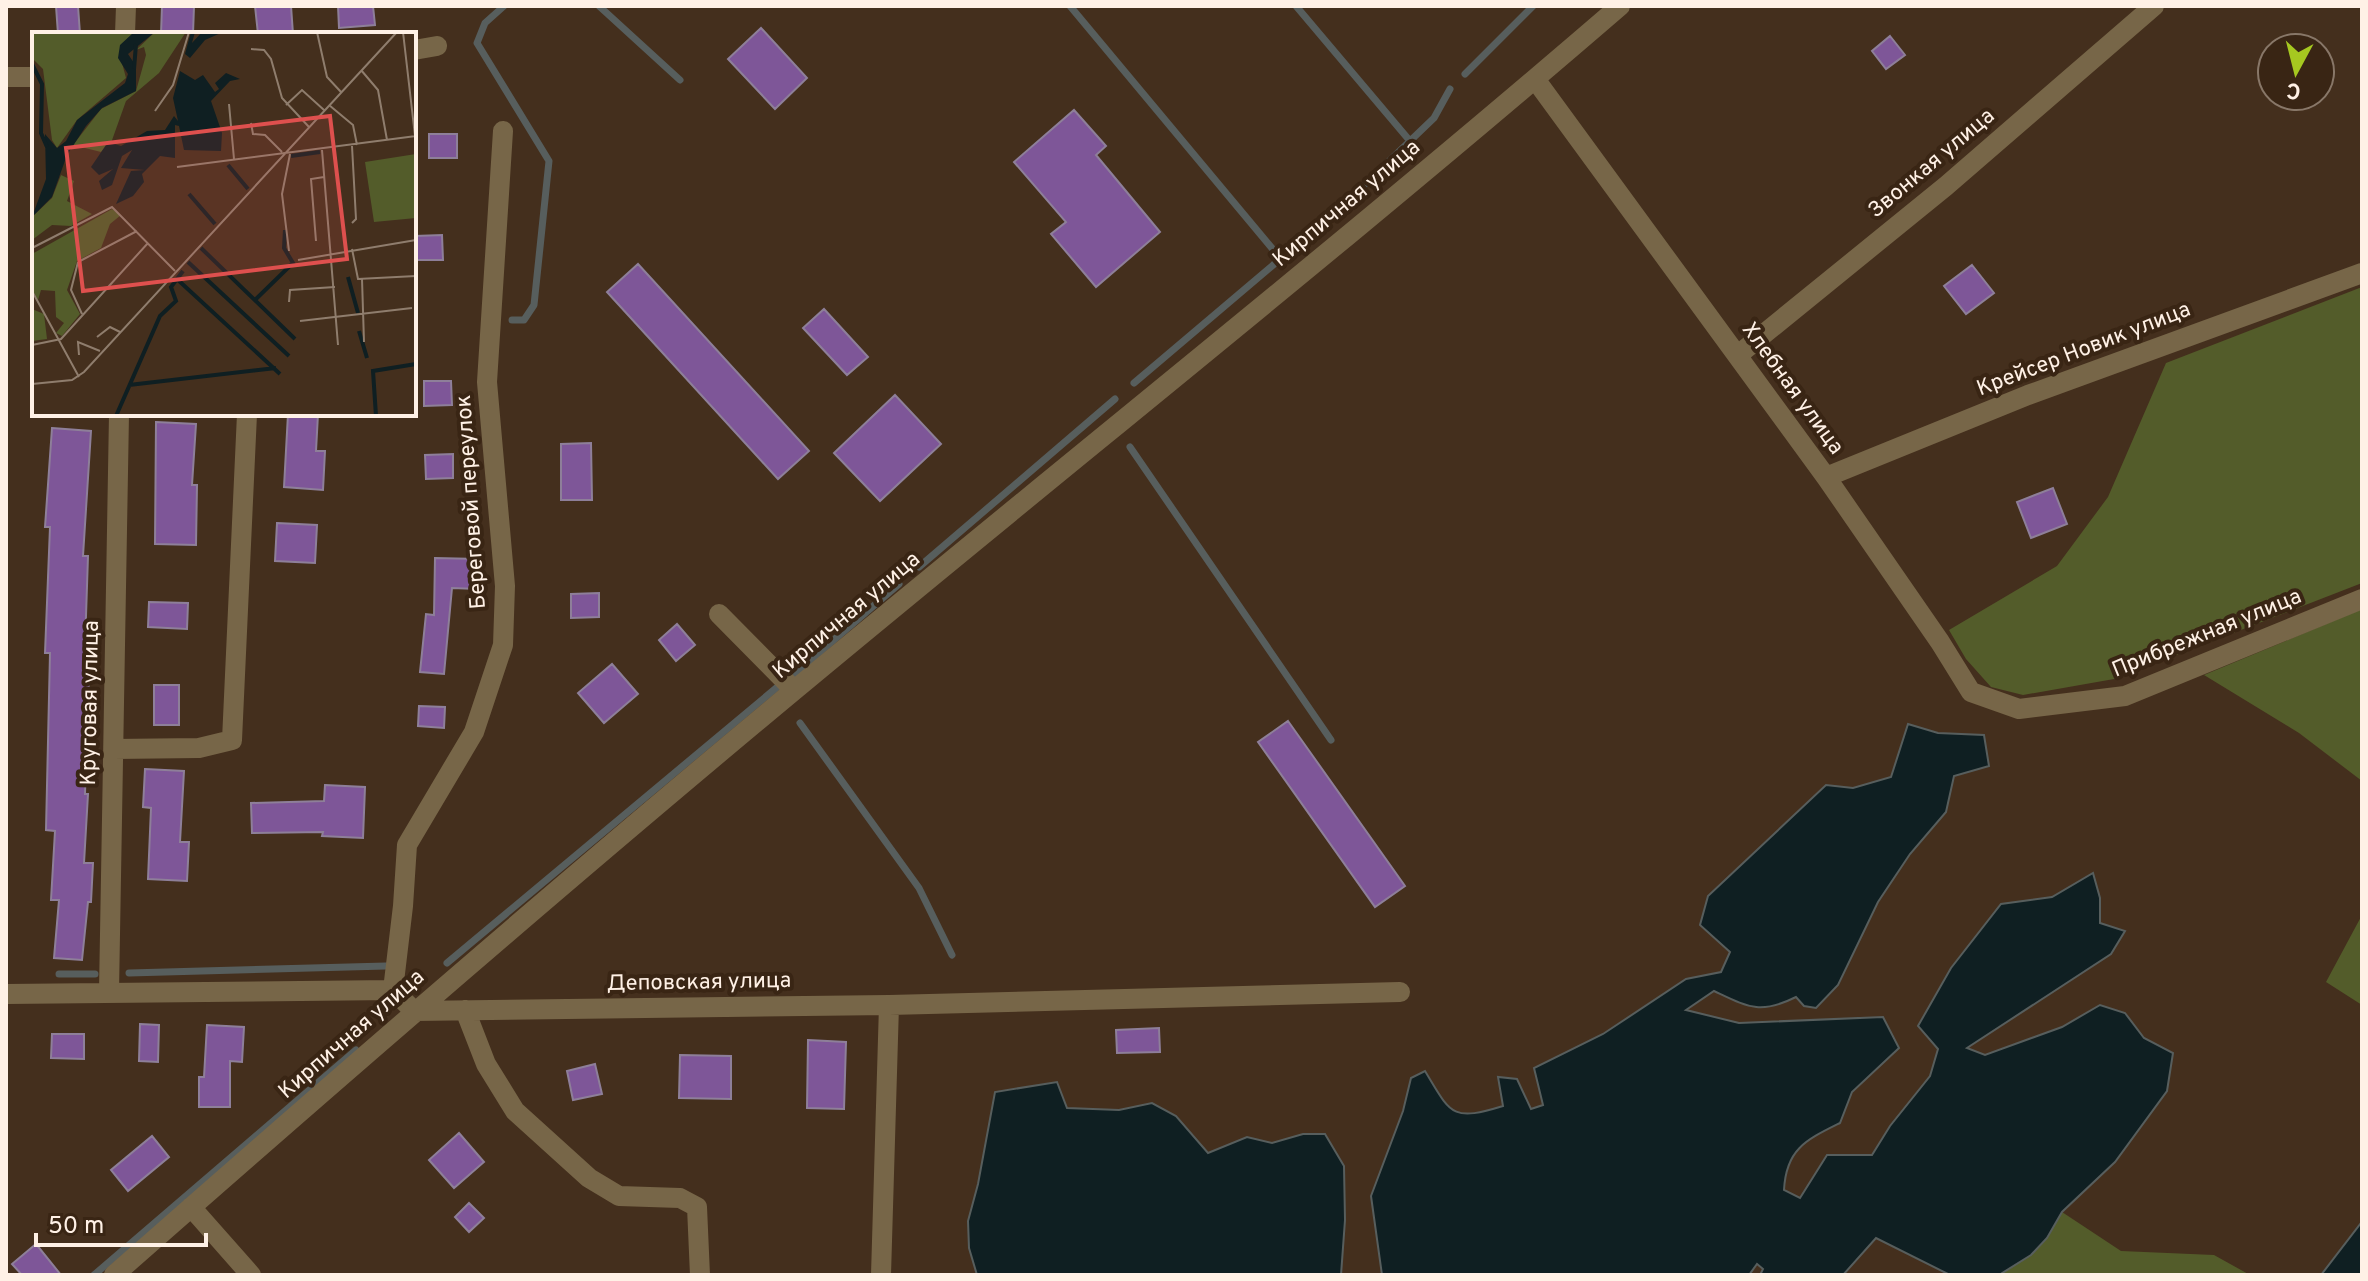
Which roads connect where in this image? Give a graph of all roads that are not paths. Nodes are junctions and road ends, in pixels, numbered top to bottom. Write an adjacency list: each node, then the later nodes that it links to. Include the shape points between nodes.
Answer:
1 (126, 6): 4 (street)
2 (1620, 6): 9 (street, Кирпичная улица)
3 (2154, 6): 12 (street, Звонкая улица, via 1946,186)
4 (125, 32)
5 (437, 46): 6 (street)
6 (416, 50)
7 (6, 77): 8 (street)
8 (32, 77)
9 (1535, 79): 12 (street, Хлебная улица); 18 (street, Кирпичная улица)
10 (503, 131): 21 (street, Береговой переулок, via 487,382 505,586 503,645 474,732 407,845)
11 (2362, 273): 15 (street, Крейсер Новик улица, via 2028,395)
12 (1738, 355): 15 (street, Хлебная улица)
13 (119, 416): 20 (street, Круговая улица)
14 (247, 416): 20 (street, via 232,740 199,748)
15 (1826, 477): 19 (street, Хлебная улица, via 1971,692)
16 (2362, 599): 19 (street, Прибрежная улица, via 2125,696)
17 (719, 614): 18 (street)
18 (794, 690): 27 (street, Кирпичная улица)
19 (2019, 709)
20 (114, 749): 22 (street, Круговая улица)
21 (393, 990): 22 (street); 27 (street)
22 (109, 992): 24 (street)
23 (1400, 992): 25 (street, Деповская улица)
24 (6, 994)
25 (889, 1005): 26 (street, Деповская улица); 32 (street)
26 (465, 1010): 27 (street, Деповская улица); 31 (street, via 486,1064 515,1111 589,1178 619,1196 680,1198 697,1207)
27 (414, 1011): 28 (street, Кирпичная улица)
28 (191, 1207): 29 (street, Кирпичная улица); 30 (street)
29 (114, 1275)
30 (251, 1275)
31 (700, 1275)
32 (881, 1275)

